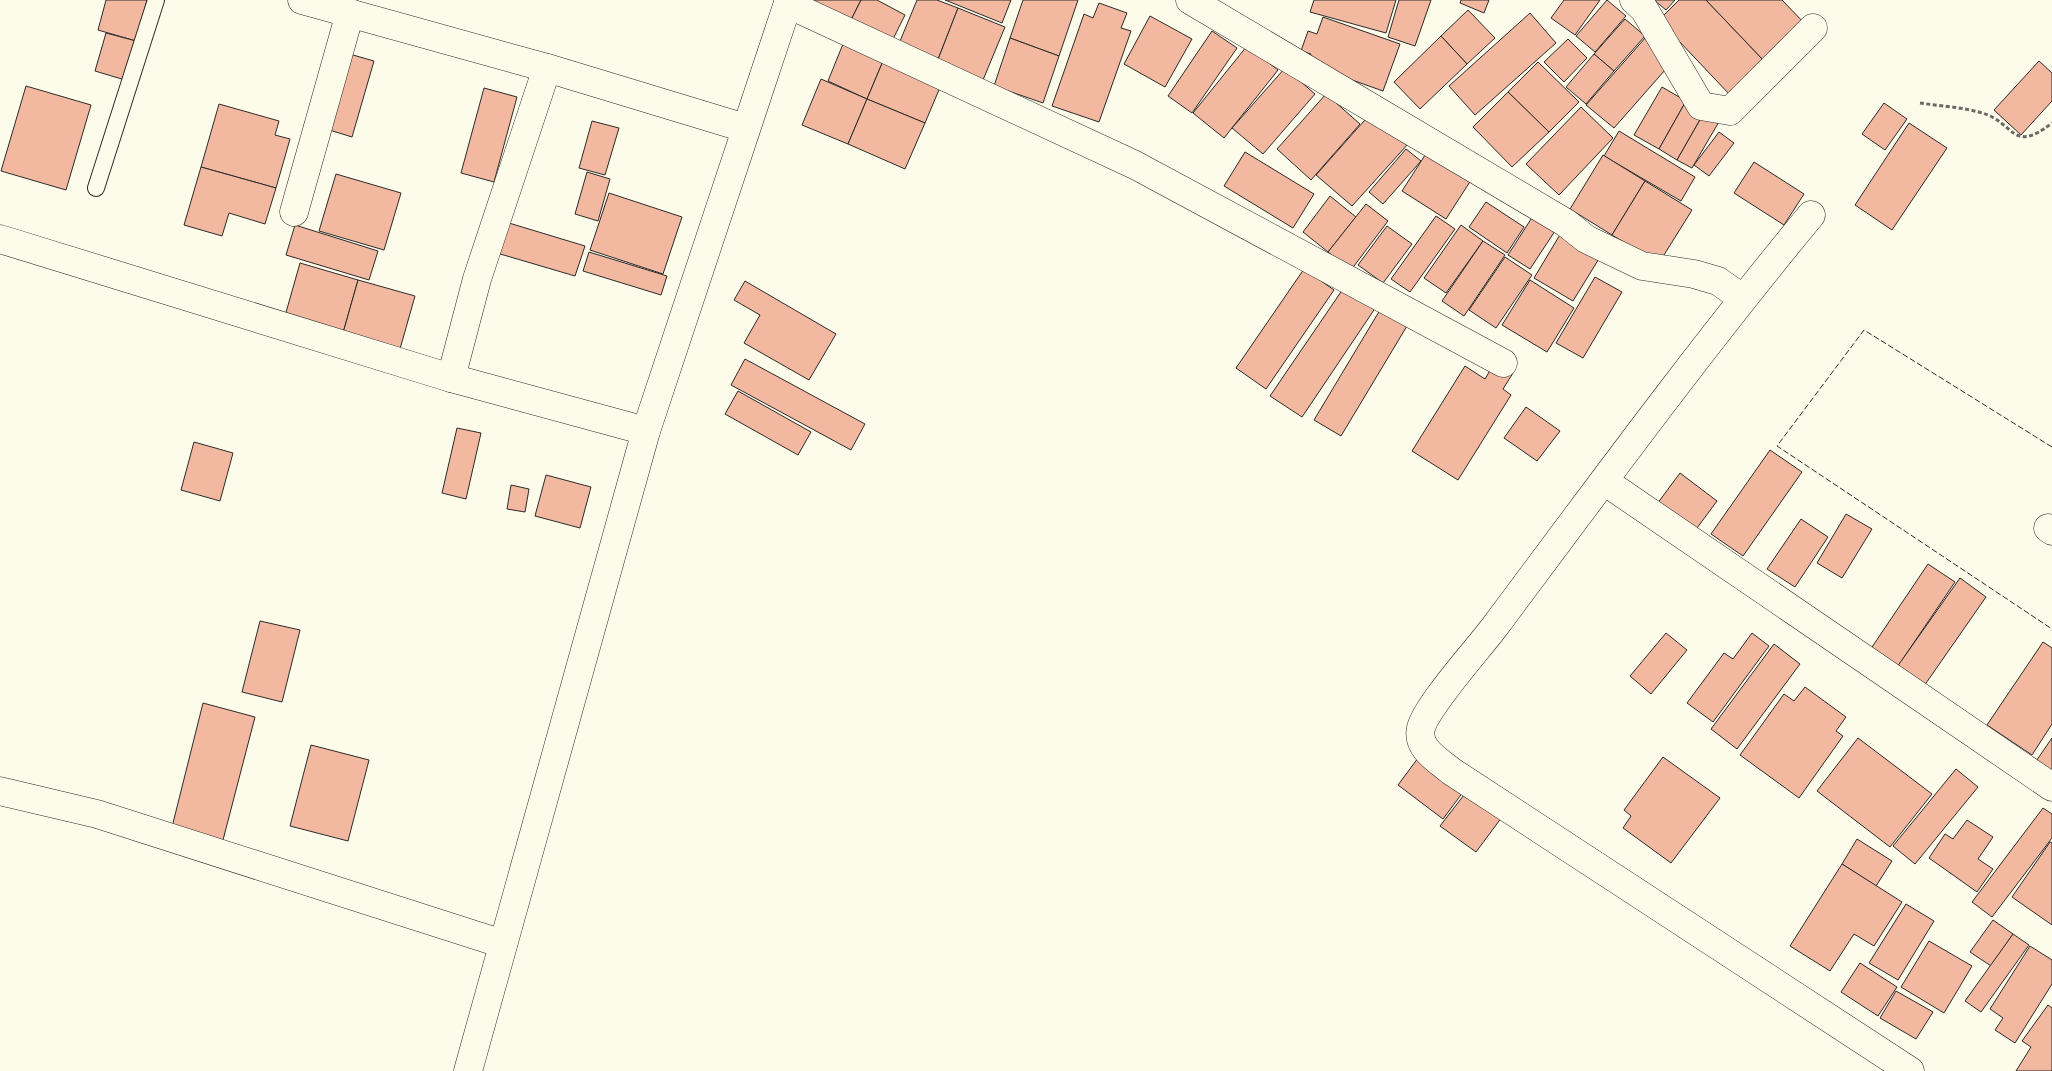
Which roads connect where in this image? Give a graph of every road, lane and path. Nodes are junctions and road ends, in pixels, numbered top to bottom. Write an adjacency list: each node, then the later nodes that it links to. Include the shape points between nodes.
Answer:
1 (156, 0): 12 (lane)
2 (302, 0): 6 (street)
3 (1190, 0): 16 (street, via 1566,223 1586,239 1642,266 1718,281)
4 (1634, 0): 7 (street, via 1644,9 1701,106 1730,111)
5 (789, 2): 11 (street); 17 (street, via 1135,164)
6 (350, 12): 8 (street); 13 (street)
7 (1813, 28)
8 (547, 68): 11 (street); 18 (street, via 477,279)
9 (1920, 103): 10 (path, via 1982,113 2022,137 2036,136)
10 (2052, 123)
11 (745, 128): 19 (street)
12 (96, 188)
13 (294, 212)
14 (1811, 215): 16 (street)
15 (0, 239): 18 (street)
16 (1742, 298): 20 (street)
17 (1503, 364)
18 (452, 378): 19 (street)
19 (646, 431): 23 (street)
20 (1604, 481): 21 (street); 25 (street, via 1426,715 1420,739 1424,747 1452,771)
21 (2052, 787)
22 (0, 791): 23 (street, via 97,814)
23 (503, 944): 24 (street)
24 (468, 1071)
25 (1910, 1071)

